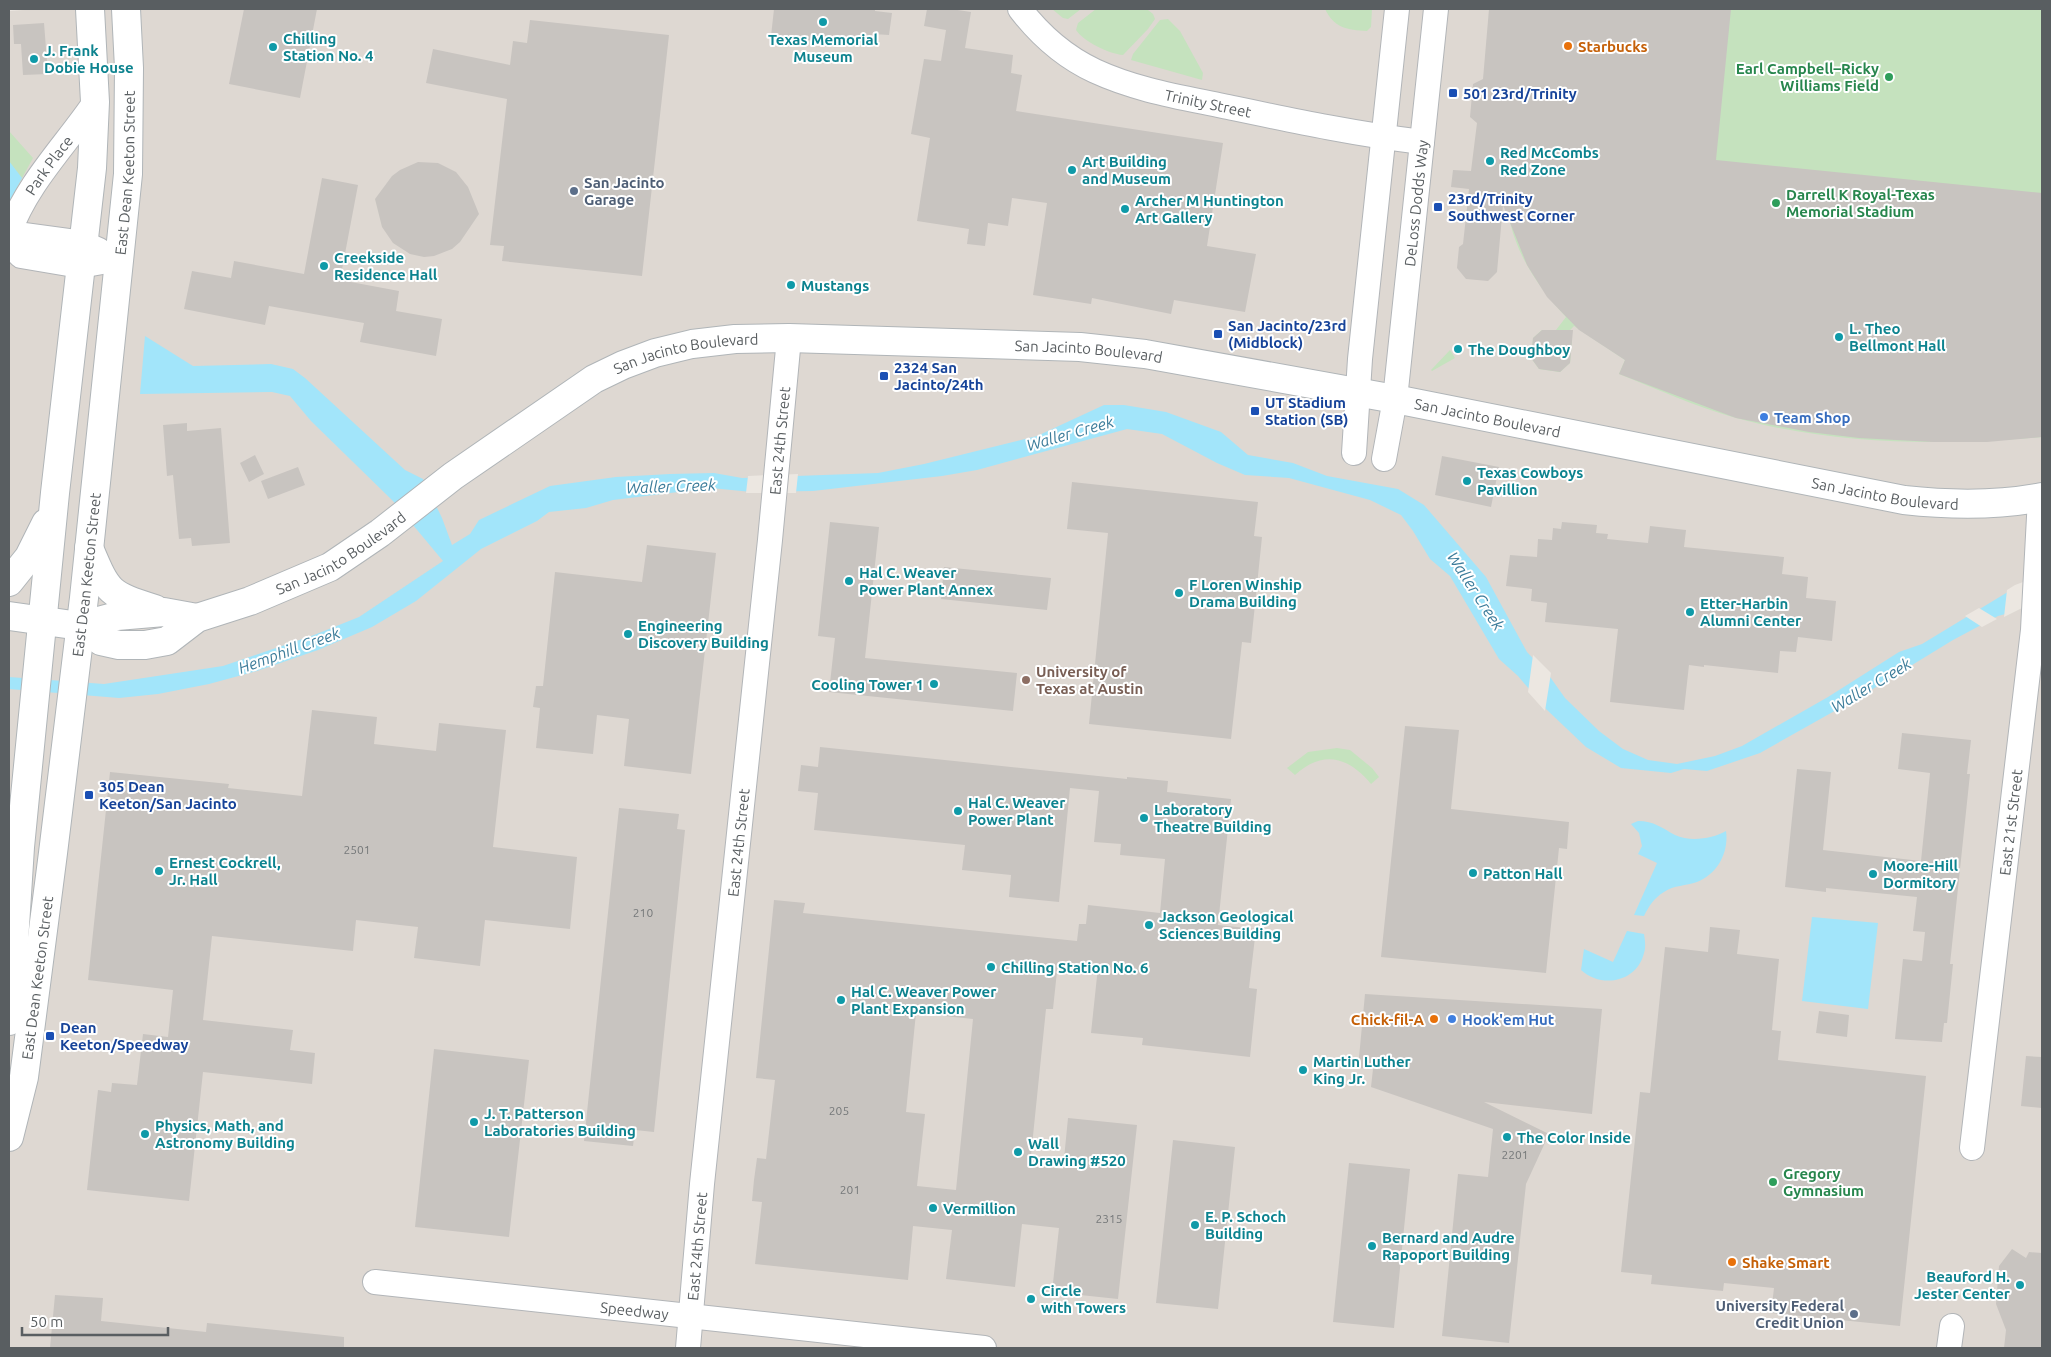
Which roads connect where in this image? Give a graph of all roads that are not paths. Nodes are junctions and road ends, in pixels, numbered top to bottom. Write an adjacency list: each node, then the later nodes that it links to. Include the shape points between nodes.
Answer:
1 (90, 9): 6 (main road, East Dean Keeton Street)
2 (126, 9): 12 (main road, East Dean Keeton Street, via 128,174)
3 (1020, 9): 7 (street, Trinity Street, via 1032,25 1062,52 1095,71 1140,88 1351,133)
4 (1397, 9): 7 (street)
5 (1436, 9): 8 (street, DeLoss Dodds Way)
6 (95, 102): 9 (street, Park Place, via 46,165); 11 (main road, East Dean Keeton Street, via 92,168)
7 (1384, 137): 8 (street, Trinity Street); 14 (street)
8 (1422, 142): 15 (street, DeLoss Dodds Way)
9 (9, 233)
10 (9, 242): 11 (street, via 24,235)
11 (82, 254): 12 (street); 18 (main road, East Dean Keeton Street)
12 (119, 259): 20 (main road, East Dean Keeton Street)
13 (789, 338): 14 (main road, San Jacinto Boulevard, via 1080,347 1145,354); 24 (main road, San Jacinto Boulevard, via 692,344 623,365 570,394 330,567 250,601); 32 (street, East 24th Street, via 707,1136)
14 (1357, 392): 15 (main road, San Jacinto Boulevard); 16 (street)
15 (1395, 399): 17 (street, DeLoss Dodds Way); 19 (main road, San Jacinto Boulevard, via 1904,500 1968,504)
16 (1354, 453)
17 (1384, 459)
18 (55, 493): 21 (main road, via 44,530 30,557); 25 (main road, East Dean Keeton Street)
19 (2041, 497): 27 (street, East 21st Street, via 2034,611)
20 (89, 548): 22 (main road, via 106,584 116,595); 26 (main road, East Dean Keeton Street)
21 (9, 582)
22 (164, 612): 24 (main road, San Jacinto Boulevard); 26 (main road, San Jacinto Boulevard, via 117,616)
23 (9, 616): 25 (main road, San Jacinto Boulevard)
24 (196, 618): 26 (main road, San Jacinto Boulevard, via 167,641 144,645 101,641)
25 (43, 622): 26 (main road, San Jacinto Boulevard); 28 (main road, East Dean Keeton Street, via 20,847)
26 (80, 626): 29 (main road, East Dean Keeton Street, via 24,1077)
27 (2035, 672): 30 (street, East 21st Street)
28 (9, 1021)
29 (9, 1137)
30 (1972, 1148)
31 (375, 1282): 32 (street, Speedway)
32 (692, 1316): 33 (street, East 24th Street); 34 (street, Speedway)
33 (688, 1348)
34 (984, 1348)

